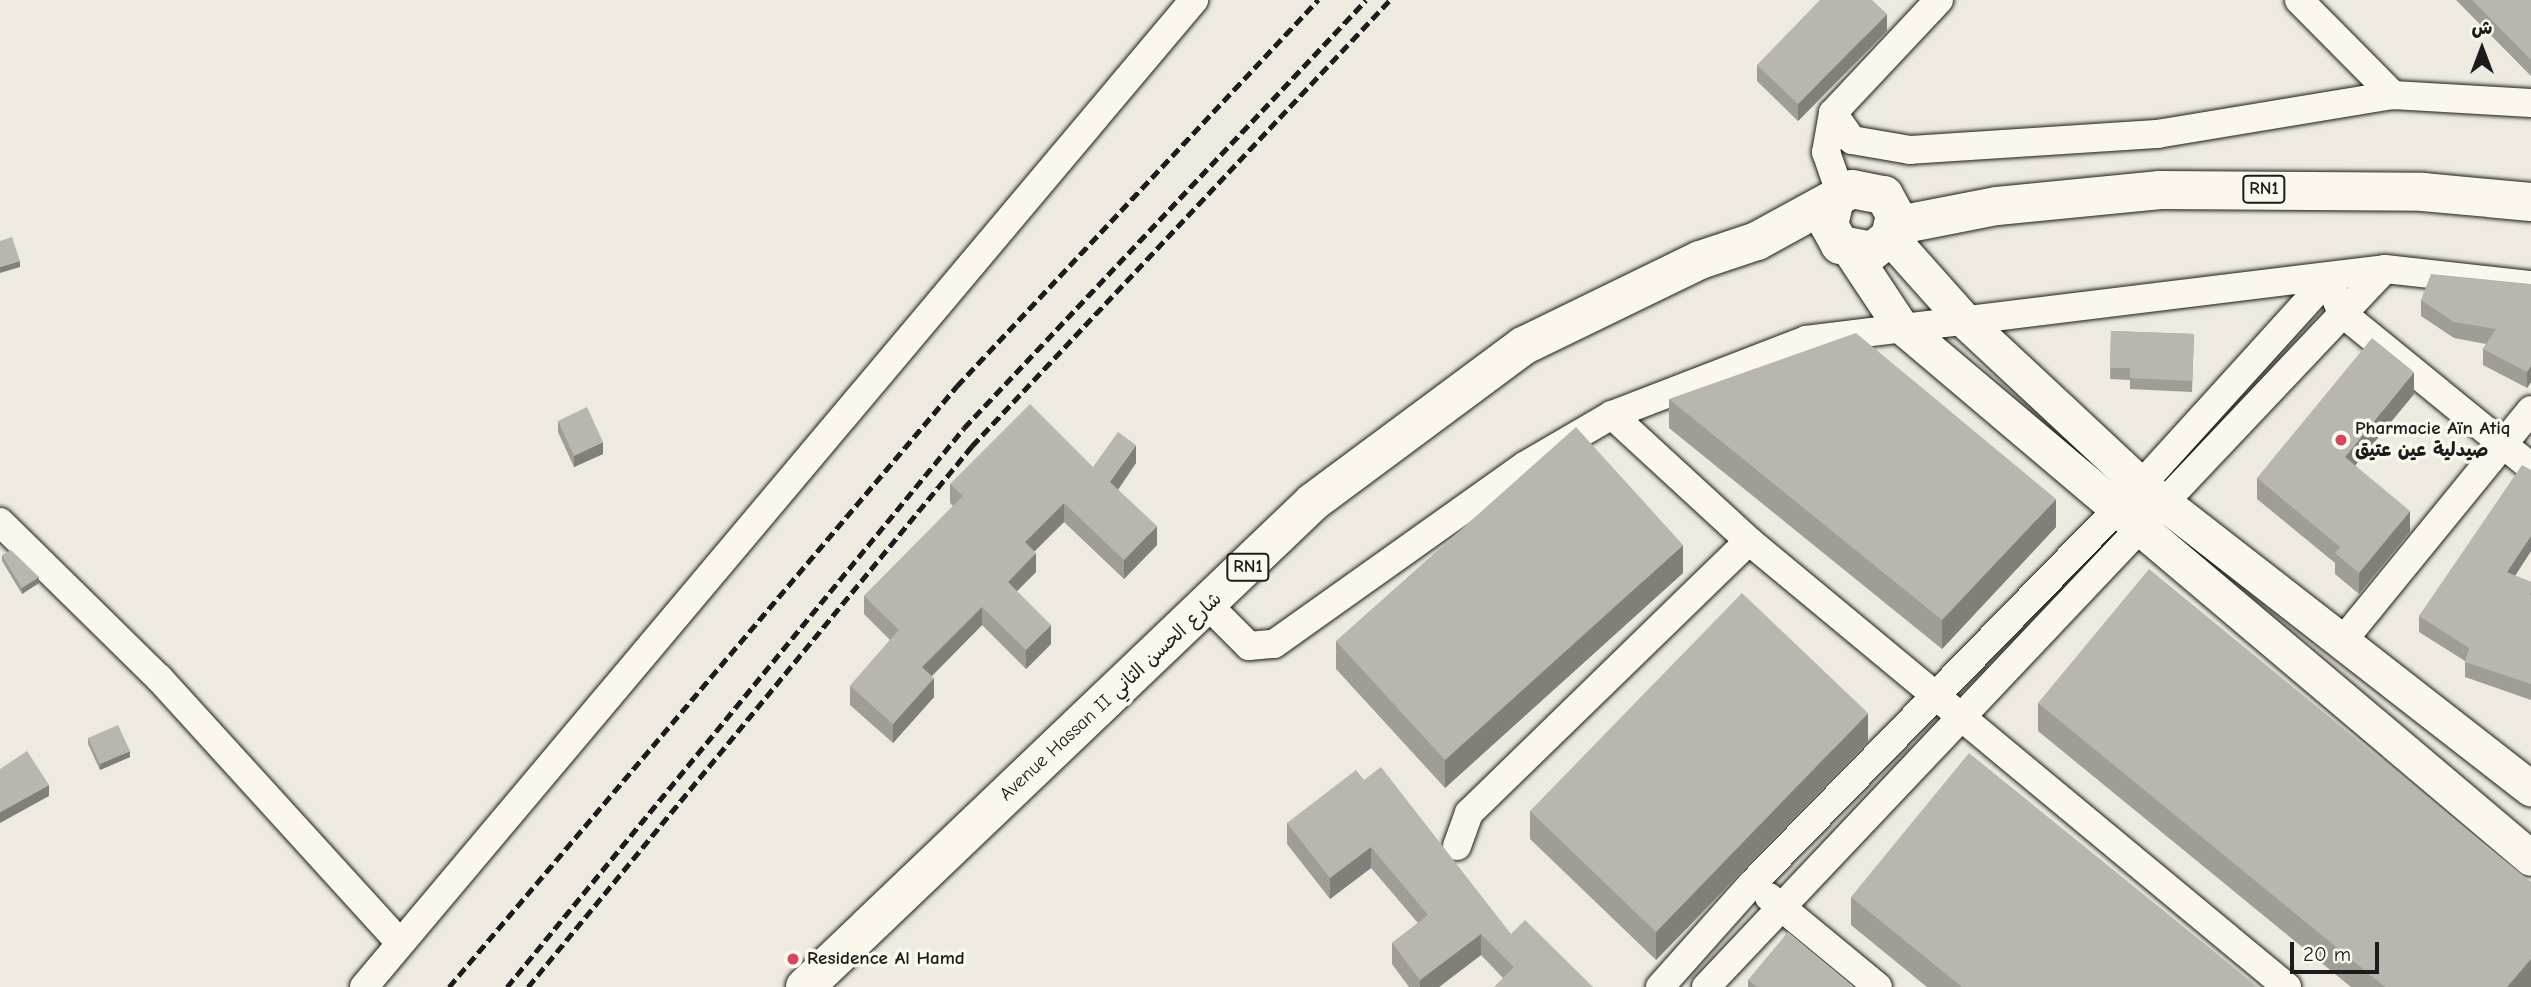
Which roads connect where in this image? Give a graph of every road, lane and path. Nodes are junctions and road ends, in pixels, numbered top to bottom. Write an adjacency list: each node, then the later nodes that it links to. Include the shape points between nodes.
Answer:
1 (1194, 0): 33 (street, via 914,340)
2 (1939, 0): 6 (street)
3 (2299, 0): 4 (street)
4 (2393, 95): 5 (street); 6 (street, via 2157,134 1910,150 1852,140)
5 (2531, 103)
6 (1833, 113): 9 (street, via 1826,152)
7 (2531, 202): 8 (main road, Avenue Hassan II شارع الحسن الثاني / RN1, via 2276,188 2160,190)
8 (1890, 220): 9 (main road, Avenue Hassan II شارع الحسن الثاني / RN1, via 1872,251); 9 (main road, Avenue Hassan II شارع الحسن الثاني / RN1, via 1863,187); 14 (street)
9 (1840, 221): 15 (street); 24 (main road, Avenue Hassan II شارع الحسن الثاني / RN1, via 1700,260 1523,346 1313,502)
10 (2385, 269): 11 (street); 12 (street); 13 (street)
11 (2328, 279): 13 (street); 14 (street); 20 (street)
12 (2531, 285)
13 (2342, 313): 18 (street); 20 (street)
14 (1964, 320): 15 (street); 20 (street)
15 (1899, 324): 17 (street, via 1762,354); 21 (street)
16 (2531, 410): 18 (street)
17 (1612, 415): 23 (street); 24 (street, via 1526,465 1274,644 1249,646)
18 (2505, 445): 19 (street); 25 (street)
19 (2531, 467)
20 (2153, 494): 21 (street); 25 (street)
21 (2129, 520): 26 (street); 27 (street); 30 (street)
22 (0, 522): 33 (street, via 159,678)
23 (1749, 541): 26 (street); 29 (street, via 1469,813)
24 (1208, 606): 35 (main road, Avenue Hassan II شارع الحسن الثاني / RN1)
25 (2345, 638): 28 (street)
26 (1935, 694): 27 (street); 31 (street)
27 (1965, 720): 32 (street); 39 (street)
28 (2531, 789)
29 (1457, 846)
30 (2531, 858)
31 (1751, 885): 32 (street); 36 (street)
32 (1786, 908): 37 (street); 38 (street)
33 (400, 943): 34 (street)
34 (364, 987)
35 (805, 987)
36 (1660, 987)
37 (1706, 987)
38 (1878, 987)
39 (2287, 987)

